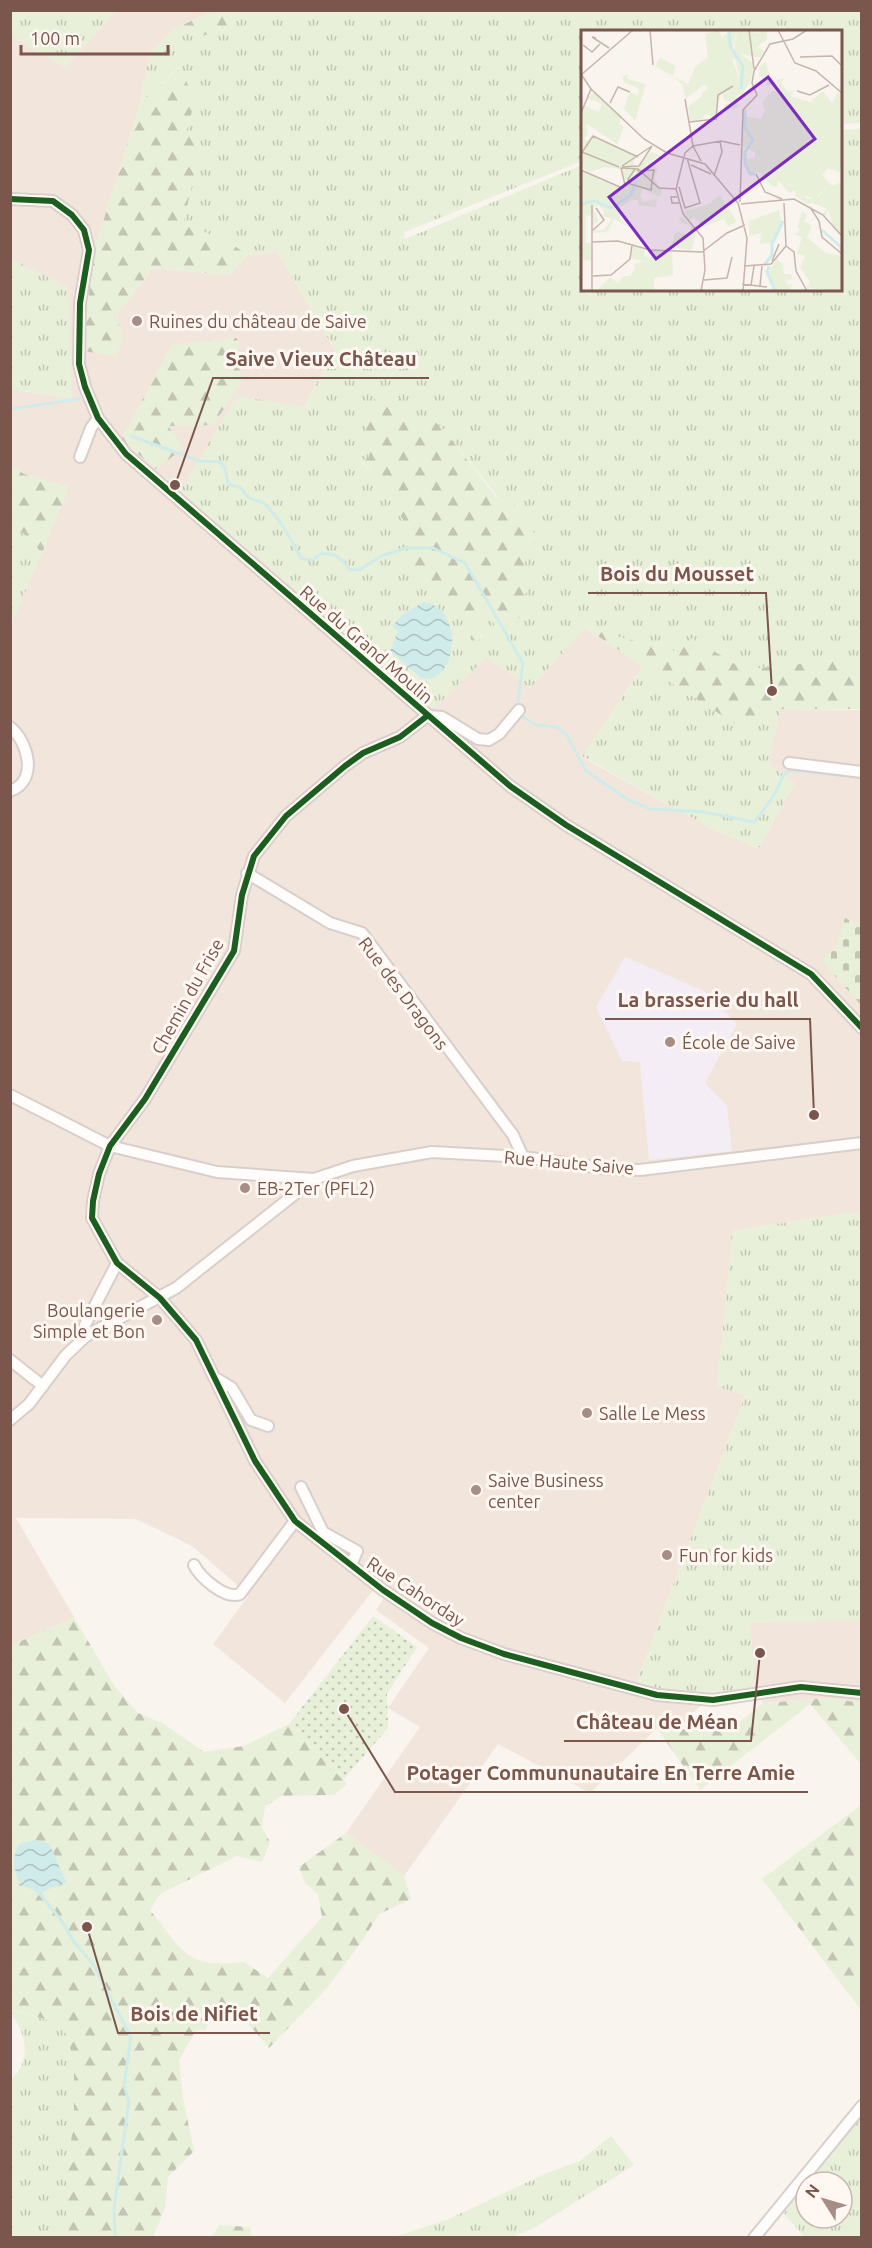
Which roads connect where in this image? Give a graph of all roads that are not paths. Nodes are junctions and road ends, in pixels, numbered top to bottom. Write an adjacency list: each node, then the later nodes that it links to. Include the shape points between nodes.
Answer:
1 (10, 199): 2 (street, Rue du Grand Moulin, via 53,201 84,230 89,250 80,303 79,364)
2 (98, 418): 3 (street); 5 (street, Rue du Grand Moulin, via 126,454)
3 (80, 457)
4 (517, 712): 5 (street, via 489,740 478,739 442,717)
5 (427, 716): 10 (street, Chemin du Frise, via 400,737 363,753 286,816 254,856); 11 (street, Rue du Grand Moulin, via 544,811 811,974)
6 (10, 727): 9 (street, via 28,756 23,781)
7 (789, 764): 8 (street)
8 (861, 771)
9 (10, 791)
10 (247, 873): 14 (street, Chemin du Frise, via 234,951 145,1099); 15 (street, Rue des Dragons, via 330,923 362,933 513,1135)
11 (861, 1028)
12 (10, 1095): 14 (street, Rue Haute Saive)
13 (861, 1143): 15 (street, Rue Haute Saive, via 640,1170)
14 (110, 1146): 16 (street, Rue Haute Saive, via 218,1172); 17 (street, via 99,1174 92,1218)
15 (523, 1157): 16 (street, Rue Haute Saive, via 432,1152 352,1166)
16 (314, 1179): 18 (street, Rue Haute Saive)
17 (117, 1263): 18 (street); 19 (street, via 85,1325)
18 (160, 1298): 19 (street, Rue Haute Saive); 21 (street, Rue Cahorday, via 196,1340)
19 (86, 1336): 22 (street, Rue Haute Saive)
20 (10, 1360): 22 (street)
21 (213, 1377): 24 (street, via 232,1388 251,1420); 26 (street, Rue Cahorday, via 255,1461)
22 (43, 1386): 23 (street, Rue Haute Saive)
23 (10, 1420)
24 (268, 1426)
25 (302, 1486): 28 (street, via 323,1532 357,1551)
26 (295, 1521): 27 (street, via 240,1594 228,1595 198,1574); 28 (street, Rue Cahorday)
27 (194, 1564)
28 (351, 1565): 29 (street, Rue Cahorday, via 432,1623 461,1638 657,1695 713,1700 801,1687)
29 (861, 1693)
30 (861, 2106): 31 (street)
31 (754, 2238)

